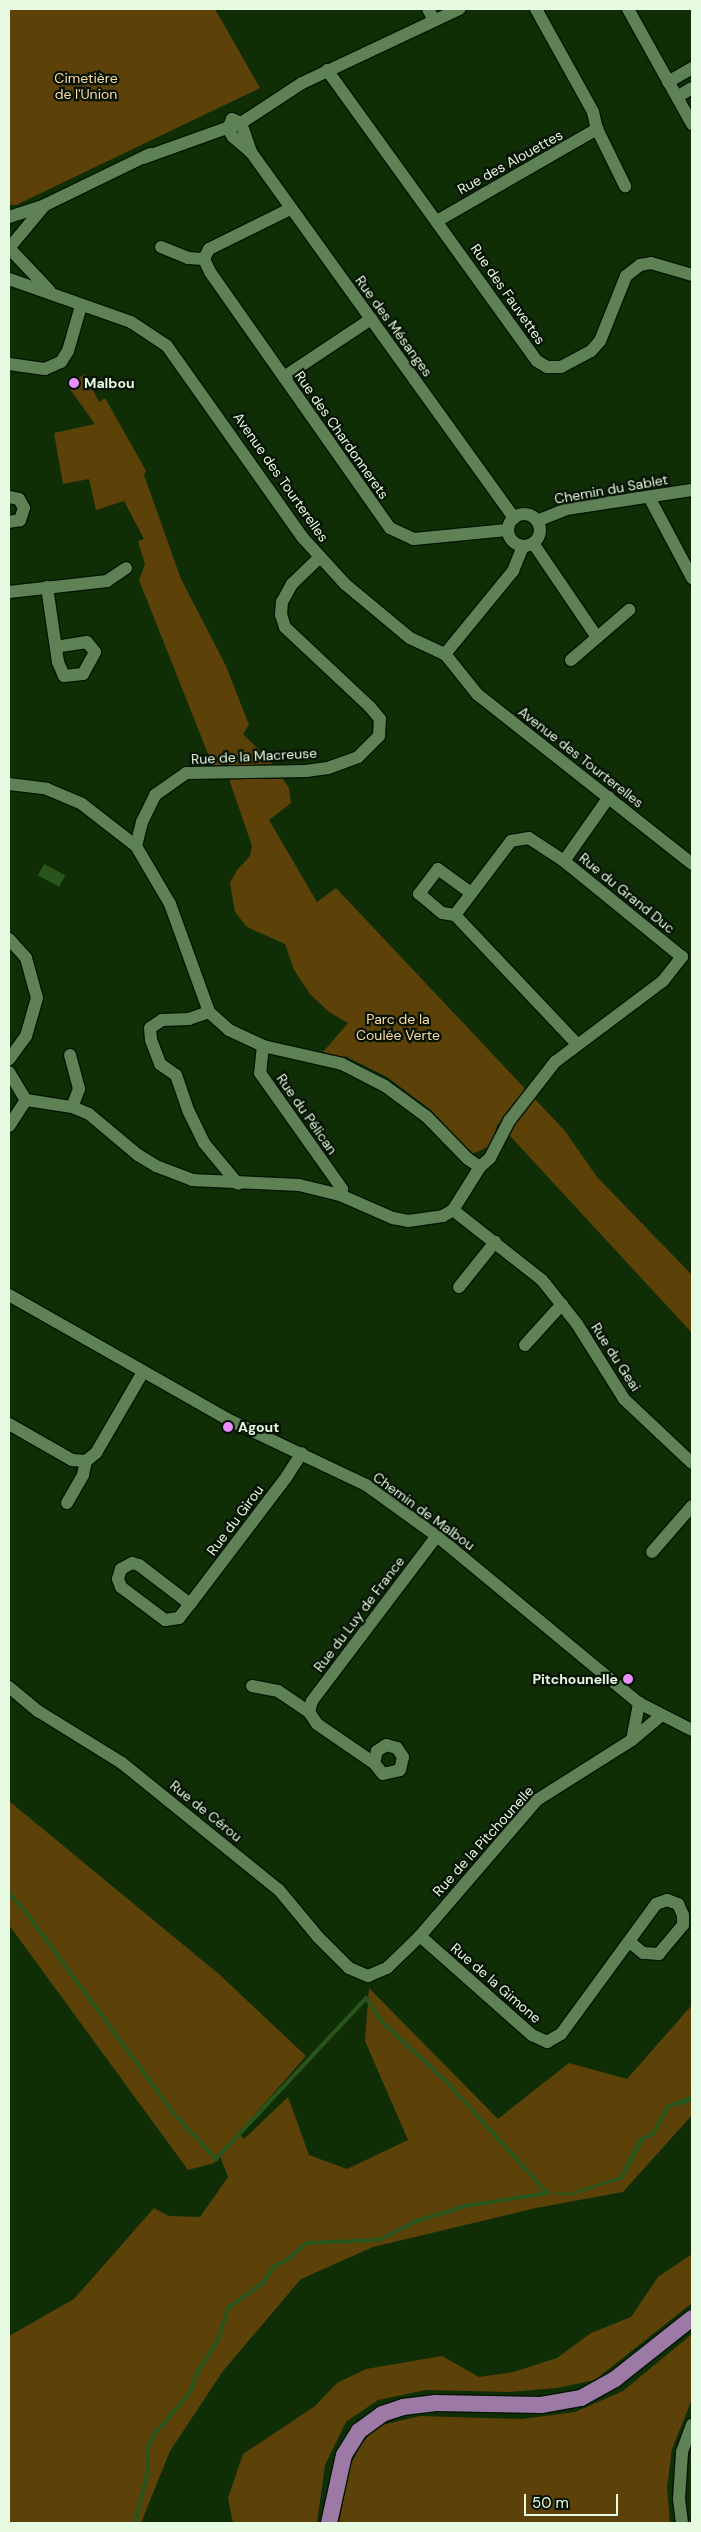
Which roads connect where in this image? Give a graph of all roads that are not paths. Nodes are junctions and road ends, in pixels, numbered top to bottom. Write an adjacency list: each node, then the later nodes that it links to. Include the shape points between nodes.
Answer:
1 (459, 9): 4 (street)
2 (536, 9): 12 (street, via 593,112)
3 (628, 9): 7 (street)
4 (431, 14): 6 (street)
5 (692, 68): 7 (street)
6 (327, 70): 10 (street); 17 (street, Rue des Fauvettes)
7 (668, 82): 9 (street)
8 (692, 88): 9 (street)
9 (677, 97): 11 (street)
10 (234, 124): 14 (street, via 187,134); 15 (street, Rue des Mésanges)
11 (692, 124)
12 (596, 129): 13 (street); 17 (street, Rue des Alouettes)
13 (625, 186)
14 (45, 206): 16 (street); 19 (street)
15 (290, 209): 20 (street, via 209,249); 25 (street, Rue des Mésanges)
16 (9, 217)
17 (437, 220): 21 (street, Rue des Fauvettes, via 537,362 547,367 561,367 591,351 600,341 631,269 652,263)
18 (161, 247): 20 (street, via 188,258)
19 (9, 248): 23 (street, Avenue des Tourterelles)
20 (204, 259): 27 (street, Rue des Chardonnerets)
21 (692, 275)
22 (9, 279): 23 (street, Avenue des Tourterelles)
23 (51, 292): 24 (street, Avenue des Tourterelles)
24 (81, 306): 26 (street, via 68,351 61,362 45,369); 36 (street, Avenue des Tourterelles, via 130,322 167,346 181,361)
25 (370, 319): 27 (street); 31 (street, Rue des Mésanges)
26 (9, 364)
27 (284, 377): 34 (street, Rue des Chardonnerets, via 390,528 414,539)
28 (692, 490): 30 (street, Chemin du Sablet)
29 (9, 497): 33 (street, via 19,499 24,508 20,520)
30 (649, 498): 32 (street, Chemin du Sablet, via 566,509); 38 (street)
31 (514, 518): 32 (street, via 526,514); 34 (street)
32 (537, 521): 35 (street, via 540,533)
33 (9, 522)
34 (507, 530): 35 (street, via 514,543)
35 (528, 545): 42 (street); 44 (street, via 513,571)
36 (320, 557): 44 (street, Avenue des Tourterelles, via 394,626 410,638); 48 (street, Rue de la Macreuse, via 292,584 282,602 281,615 286,627 380,719 379,736 358,757 328,768 186,773 155,795 142,822)
37 (126, 568): 39 (street, via 107,581)
38 (692, 578)
39 (47, 587): 40 (street); 43 (street)
40 (9, 592)
41 (629, 610): 42 (street)
42 (596, 637): 45 (street)
43 (57, 646)
44 (445, 654): 47 (street, Avenue des Tourterelles, via 477,694)
45 (571, 660)
46 (9, 784): 48 (street, via 47,789 82,804)
47 (609, 797): 49 (street, Rue du Grand Duc); 50 (street, Avenue des Tourterelles)
48 (136, 846): 54 (street, via 170,904)
49 (564, 861): 51 (street, Rue du Grand Duc, via 529,838 511,841); 55 (street, Rue du Grand Duc, via 682,957 663,981)
50 (692, 864)
51 (471, 893): 52 (street, Rue du Grand Duc); 52 (street, via 438,869 419,894 442,913)
52 (455, 915): 55 (street)
53 (9, 939): 58 (street, via 26,958 37,998 26,1036)
54 (210, 1012): 56 (street, via 229,1030); 64 (street, via 189,1019 175,1017 162,1020 150,1028 160,1064 176,1075 204,1143)
55 (577, 1044): 63 (street, Rue du Grand Duc, via 555,1062 509,1121 493,1153)
56 (263, 1046): 63 (street, via 342,1064 385,1086 427,1118); 65 (street, Rue du Pélican, via 260,1072 342,1189)
57 (70, 1055): 61 (street, via 79,1089)
58 (9, 1058)
59 (9, 1072): 60 (street)
60 (26, 1100): 61 (street); 62 (street)
61 (72, 1107): 64 (street, via 89,1114 156,1166 192,1180)
62 (9, 1126)
63 (480, 1168): 66 (street, Rue du Grand Duc)
64 (238, 1184): 65 (street, via 299,1185)
65 (340, 1195): 66 (street, via 393,1218 408,1221 443,1216)
66 (453, 1210): 67 (street, Rue du Geai)
67 (496, 1242): 68 (street); 70 (street, Rue du Geai, via 542,1280)
68 (460, 1287)
69 (9, 1295): 72 (street, Chemin de Malbou)
70 (562, 1304): 71 (street); 76 (street, Rue du Geai, via 624,1399)
71 (525, 1345)
72 (143, 1372): 74 (street, Chemin de Malbou, via 247,1429); 75 (street, via 96,1453)
73 (9, 1424): 75 (street, via 72,1460)
74 (302, 1453): 79 (street, Chemin de Malbou, via 366,1485); 81 (street, Rue du Girou)
75 (86, 1461): 77 (street, via 83,1475)
76 (692, 1463)
77 (67, 1503)
78 (692, 1506): 80 (street)
79 (437, 1536): 84 (street, Chemin de Malbou); 85 (street, Rue du Luy de France, via 312,1701)
80 (652, 1552)
81 (190, 1604): 81 (street, Rue du Girou, via 178,1618 165,1620 121,1587 118,1579 121,1569 132,1563 139,1565)
82 (252, 1686): 85 (street, via 278,1691)
83 (9, 1687): 92 (street, Rue de Cérou, via 38,1711 122,1763 279,1890 349,1968)
84 (639, 1703): 86 (street, Chemin de Malbou); 88 (street)
85 (309, 1712): 89 (street, via 317,1724)
86 (662, 1716): 87 (street, Chemin de Malbou); 88 (street, Rue de la Pitchounelle)
87 (692, 1730)
88 (632, 1740): 90 (street, Rue de la Pitchounelle, via 537,1800)
89 (374, 1763)
90 (420, 1936): 91 (street, Rue de la Gimone, via 532,2035 546,2042 561,2034); 92 (street, Rue de la Pitchounelle, via 387,1968)
91 (630, 1942): 91 (street, Rue de la Gimone, via 656,1904 667,1900 678,1904 683,1915 682,1925 659,1954 642,1953)
92 (368, 1976)
93 (692, 2318): 95 (main road, via 615,2379 581,2398 541,2405 436,2403 402,2407 382,2414 359,2431 344,2456)
94 (692, 2425): 96 (street, via 682,2452 679,2499)
95 (329, 2523)
96 (682, 2523)

